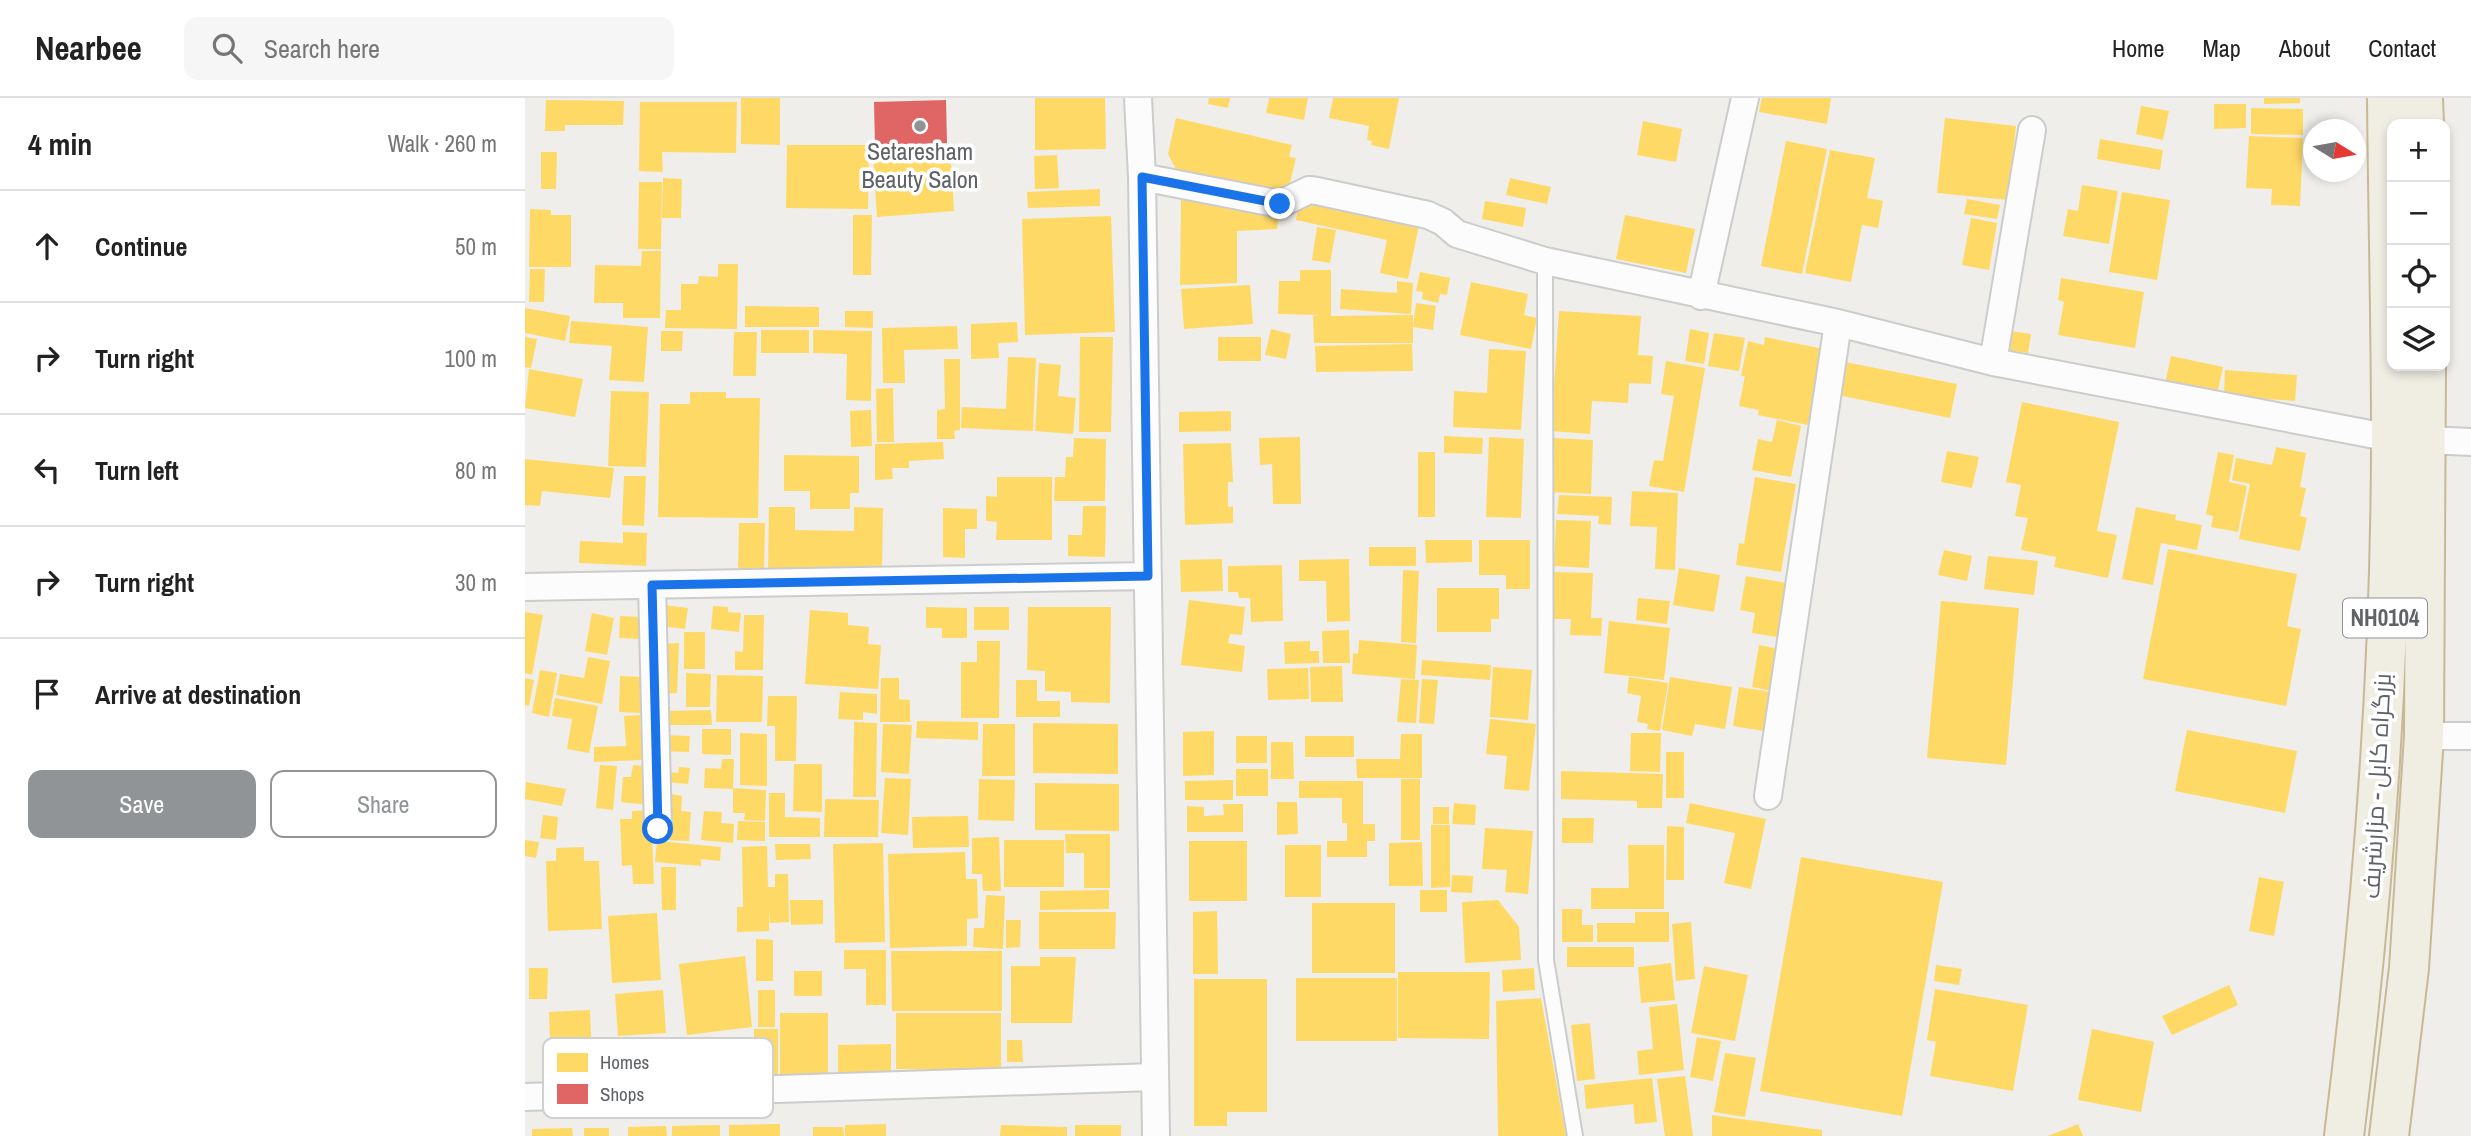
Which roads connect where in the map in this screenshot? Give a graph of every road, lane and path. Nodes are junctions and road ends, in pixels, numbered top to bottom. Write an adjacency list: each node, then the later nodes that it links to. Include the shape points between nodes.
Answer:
1 (1138, 98): 7 (street)
2 (1745, 98): 9 (street)
3 (2387, 98): 13 (highway, بزرگراه کابل - مزارشریف / NH0104)
4 (2423, 98): 5 (highway)
5 (2424, 119)
6 (2032, 130): 11 (street)
7 (1142, 177): 8 (street, via 1280,204 1309,190 1317,191 1428,215 1457,234); 15 (street)
8 (1545, 261): 9 (street); 27 (lane, via 1546,960)
9 (1701, 296): 10 (street)
10 (1838, 323): 11 (street); 20 (street)
11 (1993, 362): 13 (street)
12 (2425, 371): 13 (highway, بزرگراه کابل - مزارشریف / NH0104)
13 (2409, 439): 14 (street); 18 (highway, بزرگراه کابل - مزارشریف / NH0104); 28 (highway, بزرگراه کابل - مزارشریف / NH0104, via 2365,968)
14 (2471, 442)
15 (1148, 576): 16 (street); 22 (street)
16 (652, 585): 17 (street); 21 (street)
17 (525, 587)
18 (2424, 736): 19 (street); 29 (highway, بزرگراه کابل - مزارشریف / NH0104, via 2409,968)
19 (2471, 736)
20 (1768, 796)
21 (658, 829)
22 (1155, 1077): 23 (street); 26 (street)
23 (773, 1089)
24 (543, 1096): 25 (street)
25 (525, 1097)
26 (1156, 1136)
27 (1575, 1136)
28 (2344, 1136)
29 (2389, 1136)

